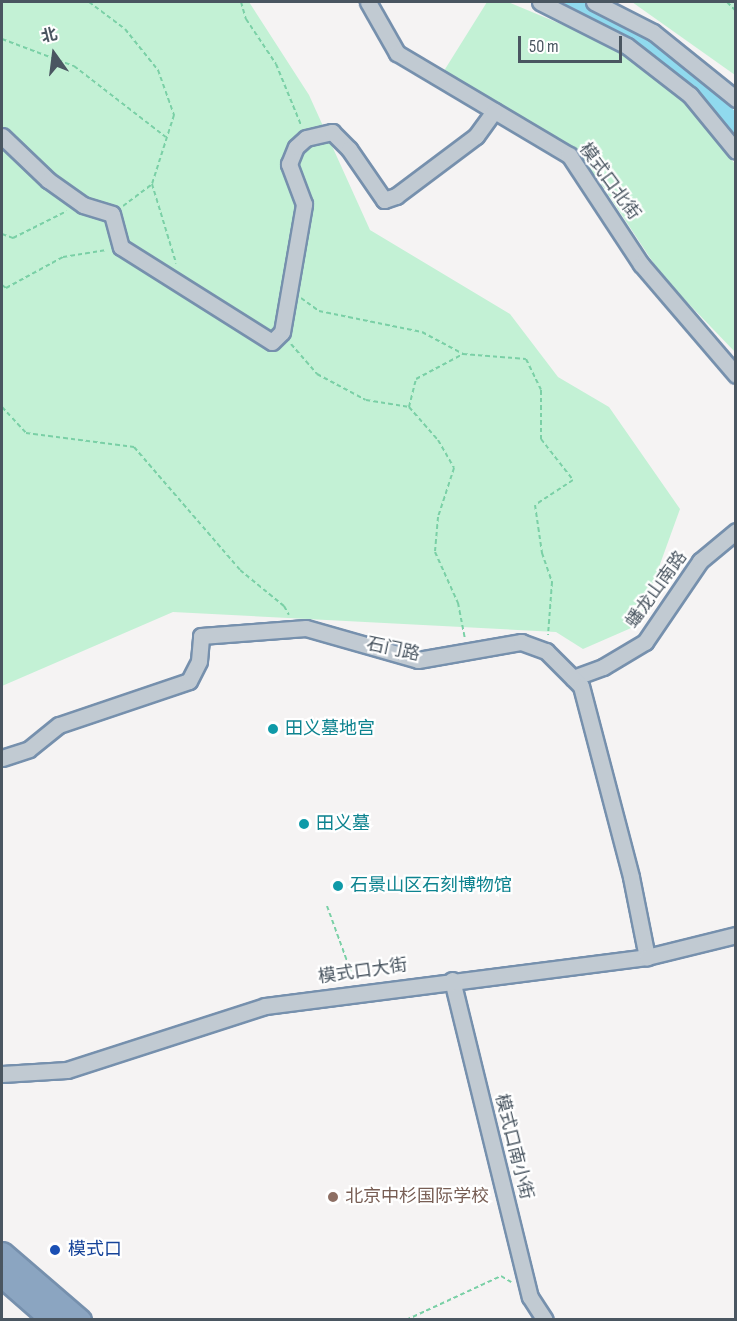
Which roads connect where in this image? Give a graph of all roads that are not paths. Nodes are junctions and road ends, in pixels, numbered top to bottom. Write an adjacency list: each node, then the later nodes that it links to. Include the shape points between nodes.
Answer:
1 (368, 2): 5 (street, 模式口北街, via 397,53)
2 (540, 2): 7 (street, via 627,46 690,95)
3 (594, 2): 4 (street, via 653,32)
4 (735, 99)
5 (494, 111): 6 (street, via 476,136 396,196 384,200 349,149 332,132 306,138 296,147 289,164 304,204 282,332 272,342 121,247 112,214 83,205 48,180); 8 (street, 模式口北街, via 569,155 641,264)
6 (2, 136)
7 (735, 151)
8 (735, 375)
9 (735, 531): 10 (street, 蟠龙山南路, via 700,561 645,642 603,667)
10 (573, 678): 11 (street, 石门路, via 546,651 521,642 418,660 306,628 201,636 199,661 189,681 124,706 58,725 29,749); 13 (street, 石门路, via 584,698 631,877)
11 (2, 758)
12 (735, 935): 13 (street, 模式口大街)
13 (646, 957): 14 (street, 模式口大街)
14 (452, 980): 15 (street, 模式口大街, via 265,1006 67,1071); 20 (street, 模式口南小街, via 530,1297)
15 (2, 1074)
16 (2, 1253): 19 (highway)
17 (2, 1276): 18 (highway)
18 (52, 1320)
19 (80, 1320)
20 (545, 1320)

